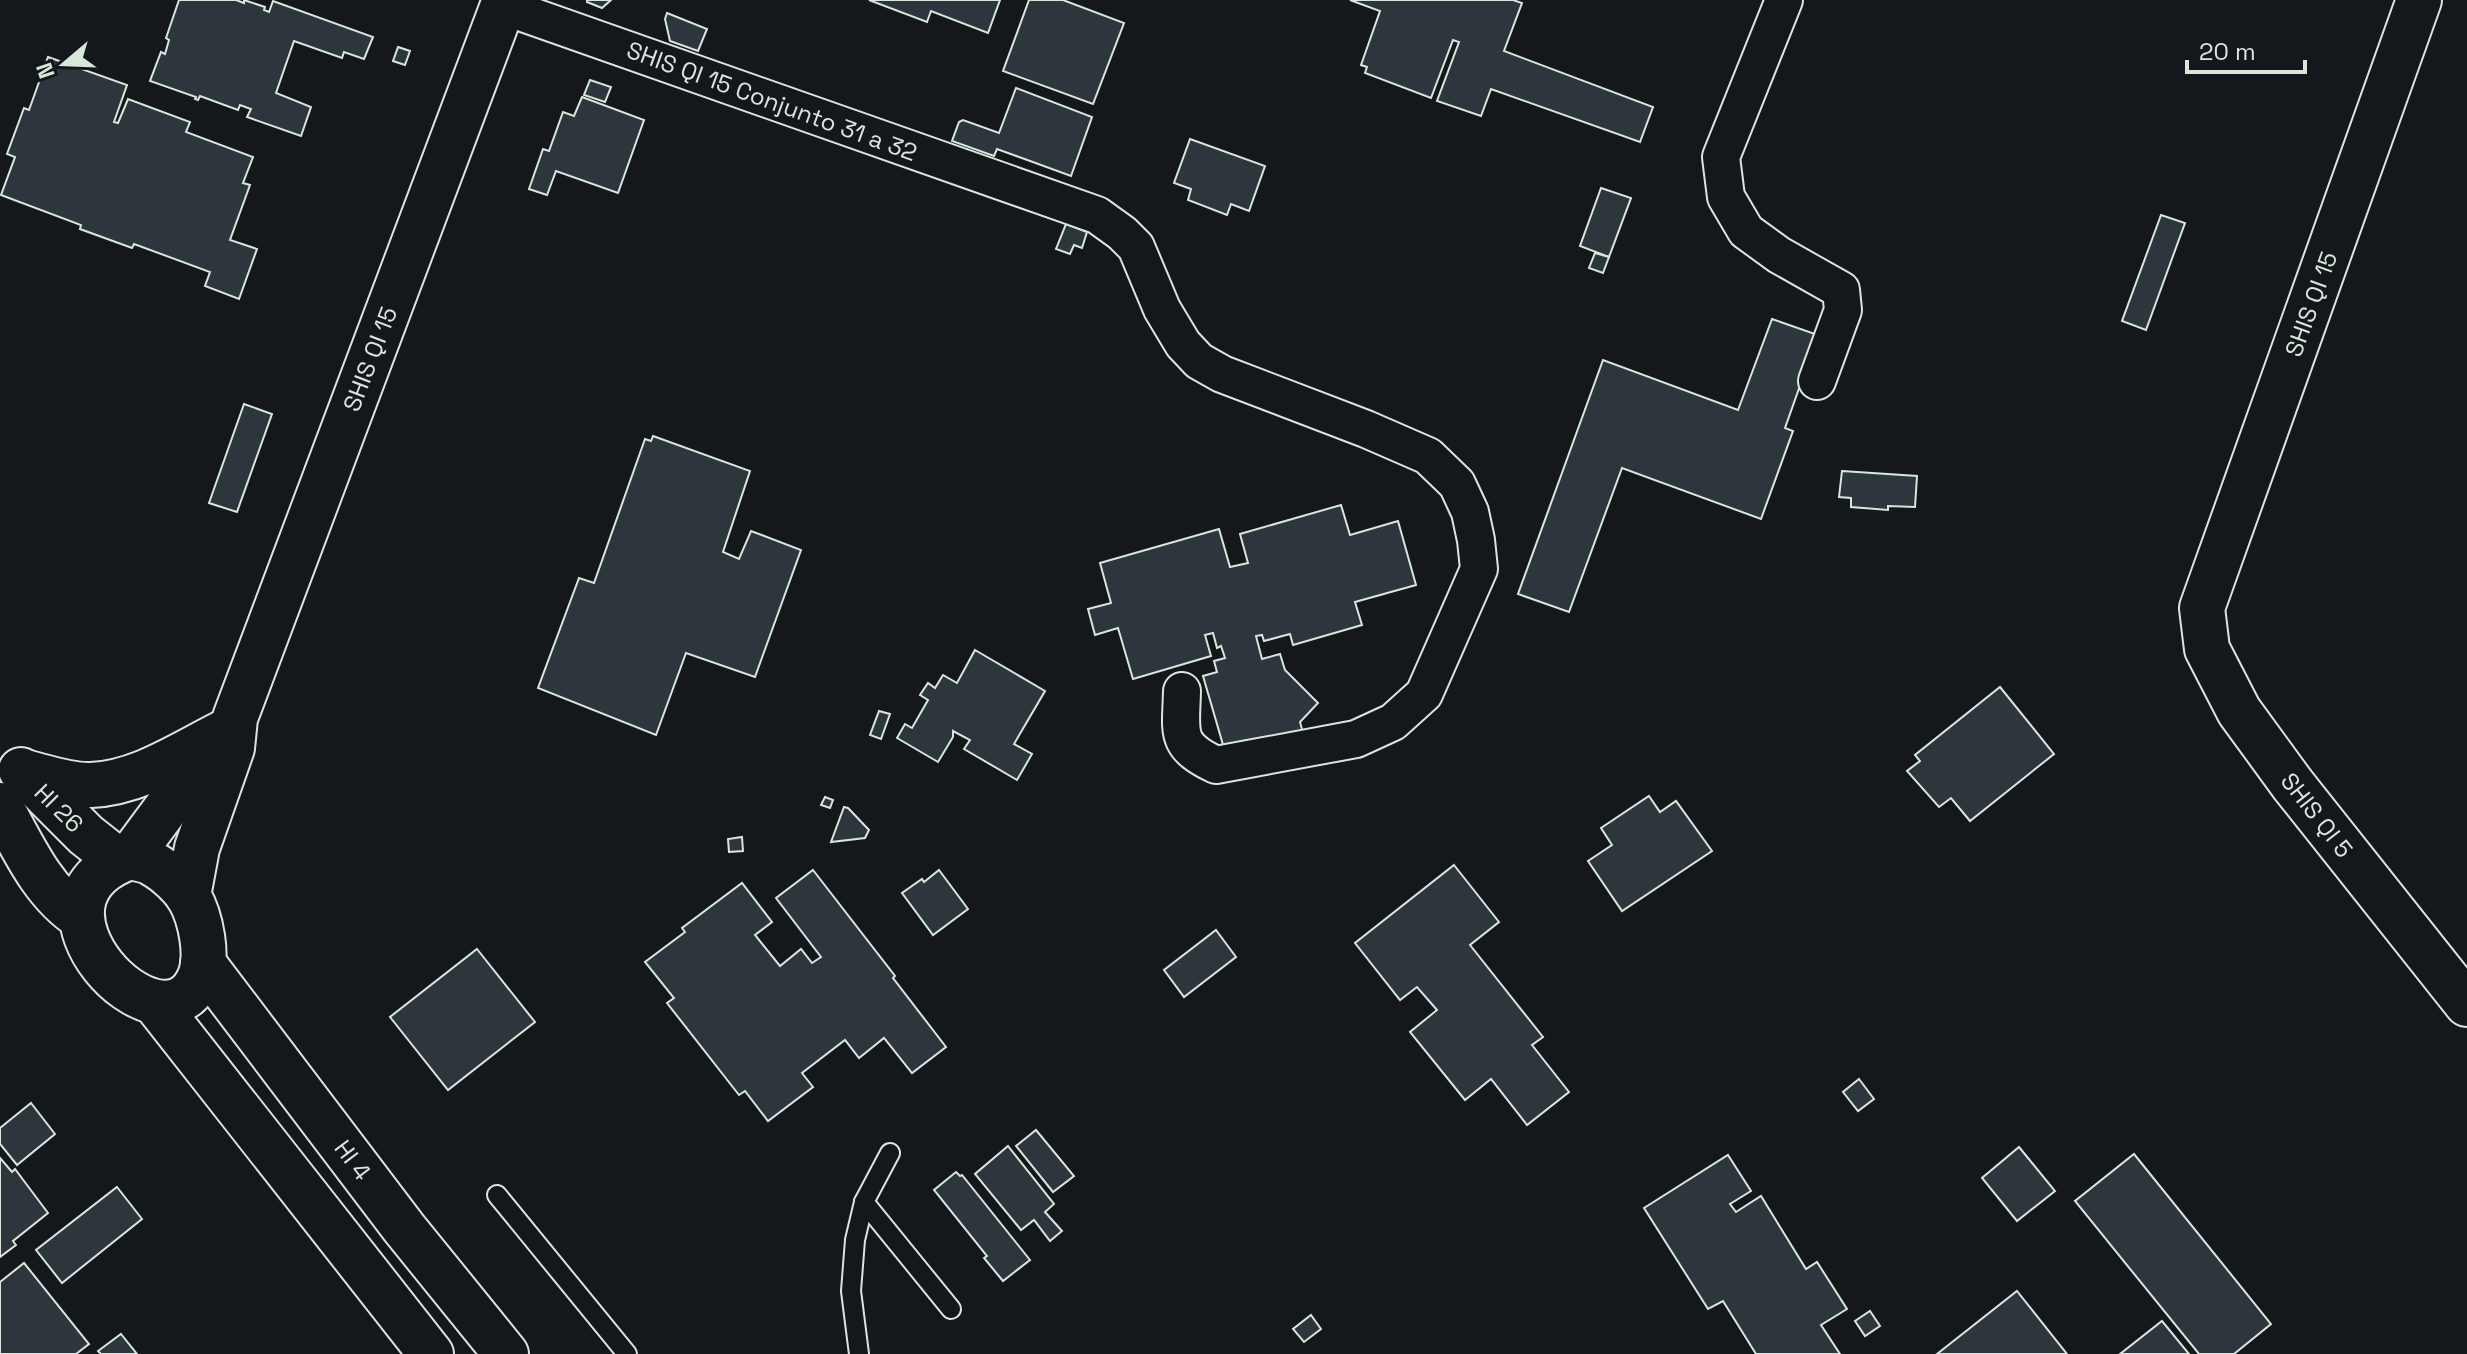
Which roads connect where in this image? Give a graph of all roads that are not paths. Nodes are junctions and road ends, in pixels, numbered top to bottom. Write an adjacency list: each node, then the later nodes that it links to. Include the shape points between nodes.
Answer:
1 (1784, 0): 4 (street, via 1721,157 1726,197 1746,231 1841,290 1843,310)
2 (2419, 0): 5 (street, SHIS QI 15)
3 (504, 3): 6 (street, SHIS QI 15 Conjunto 31 a 32, via 1097,215 1136,247 1162,309 1199,361 1428,456 1457,484 1470,512 1479,569 1424,694 1393,722 1356,739 1216,765 1185,744); 7 (street, SHIS QI 15)
4 (1817, 381)
5 (2202, 608): 14 (street, SHIS QI 5, via 2207,649 2239,711)
6 (1182, 691)
7 (229, 725): 8 (street, via 139,776 89,785); 9 (street, SHIS QI 15); 10 (street, SHIS QI 15, via 232,748 197,848)
8 (8, 777): 9 (street, HI 26); 11 (street, HI 26, via 49,889)
9 (124, 859): 10 (street, via 152,862); 11 (street, via 105,870 88,890)
10 (188, 896): 12 (street, via 200,927)
11 (81, 917): 13 (street, via 100,964 135,994)
12 (203, 963): 13 (street, via 194,988); 20 (street, HI 4)
13 (156, 1004): 19 (street)
14 (2467, 1004)
15 (890, 1153): 17 (lane)
16 (497, 1195): 21 (lane)
17 (864, 1202): 18 (lane); 22 (lane, via 851,1291)
18 (951, 1309)
19 (431, 1354)
20 (506, 1354)
21 (627, 1354)
22 (859, 1354)

